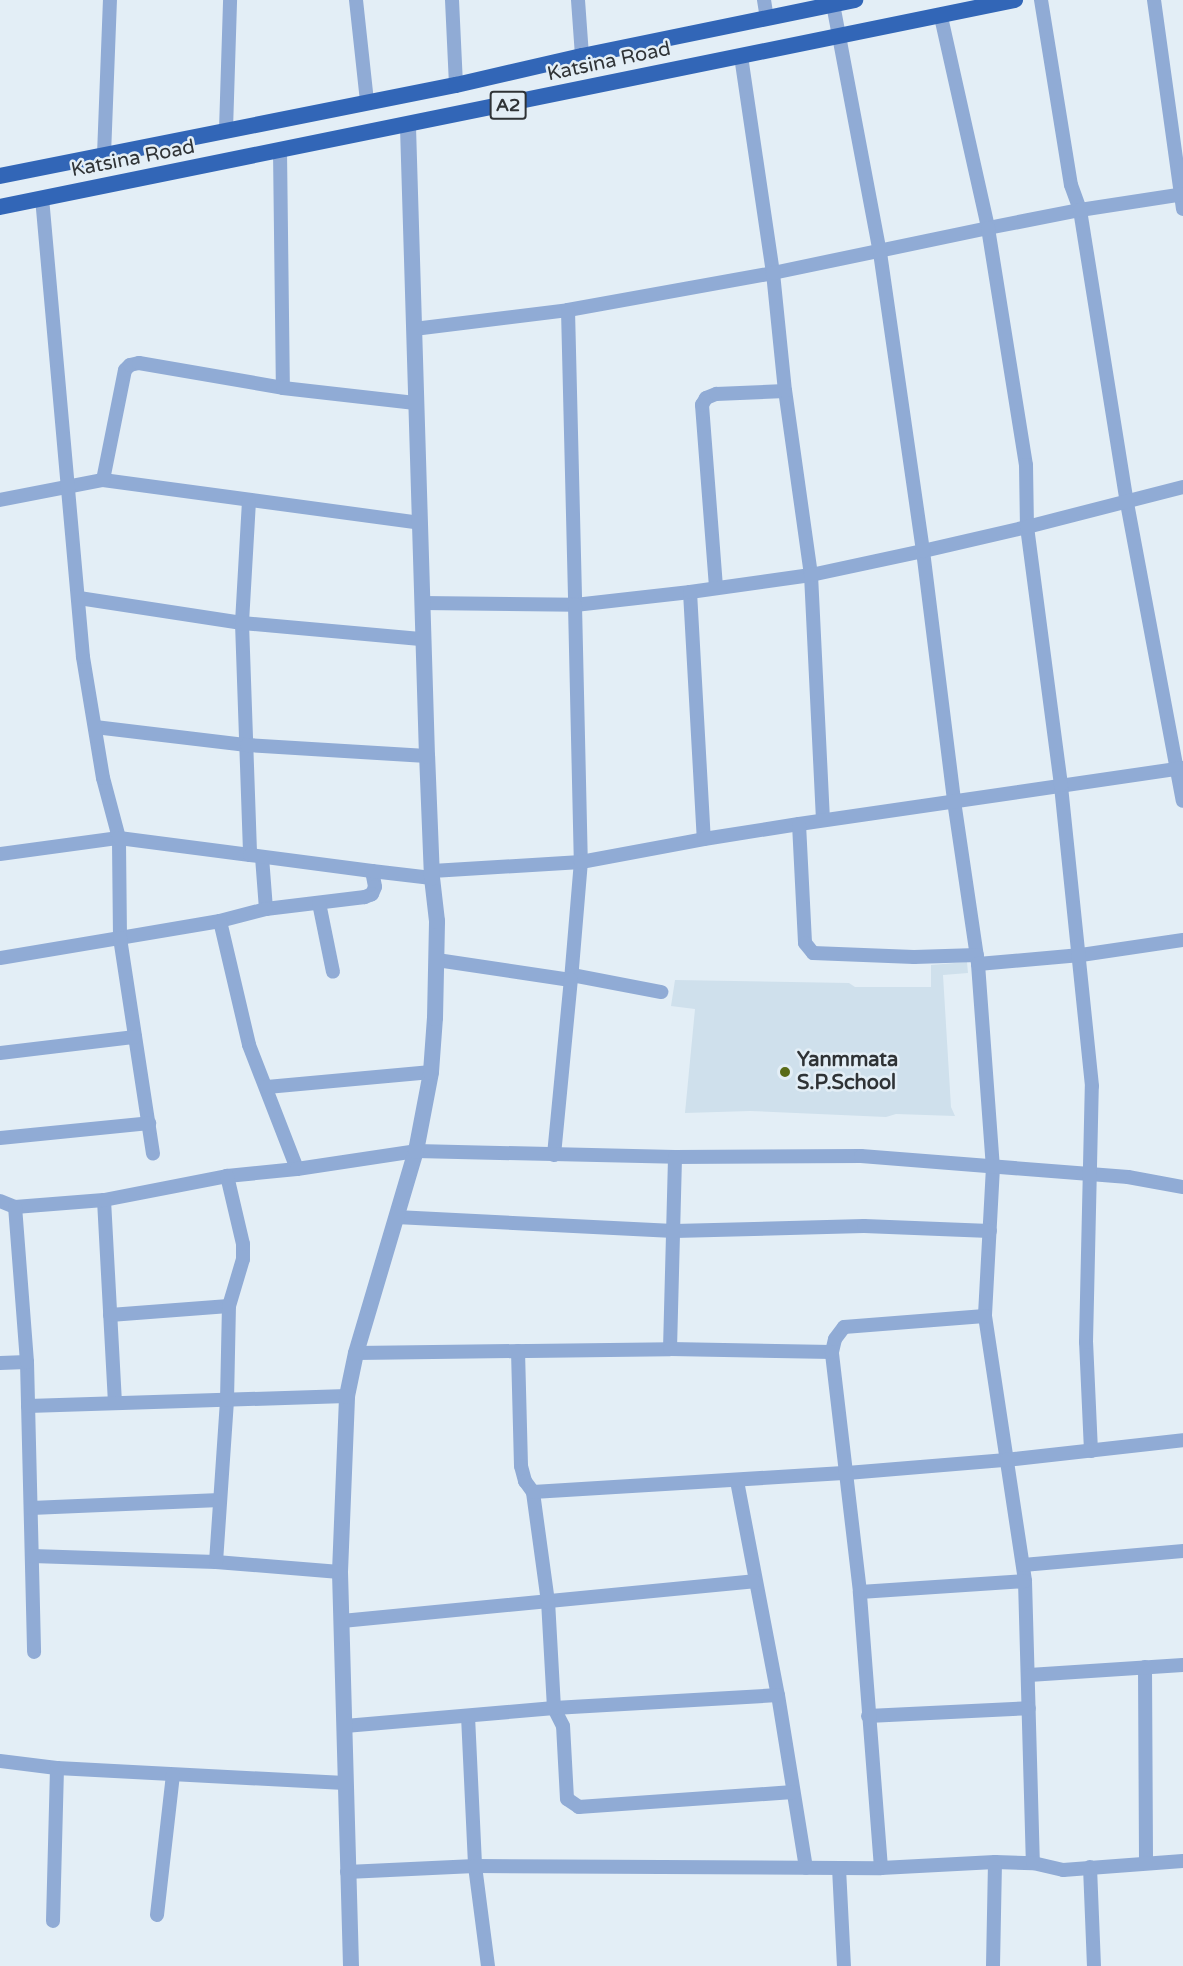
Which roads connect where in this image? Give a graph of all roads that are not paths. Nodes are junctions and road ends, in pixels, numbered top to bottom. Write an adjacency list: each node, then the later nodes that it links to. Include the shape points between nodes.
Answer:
1 (110, 0): 22 (street)
2 (230, 0): 20 (street)
3 (356, 0): 18 (street)
4 (452, 0): 17 (street)
5 (578, 0): 15 (street)
6 (764, 0): 13 (street)
7 (855, 0): 11 (highway, Katsina Road / A2)
8 (1015, 0): 12 (highway, Katsina Road / A2)
9 (1041, 0): 27 (street, via 1071,185)
10 (1154, 0): 25 (street)
11 (833, 5): 13 (highway, Katsina Road / A2); 14 (street)
12 (941, 17): 14 (highway, Katsina Road / A2); 28 (street)
13 (767, 18): 15 (highway, Katsina Road / A2)
14 (839, 35): 16 (highway, Katsina Road / A2); 29 (street)
15 (582, 56): 17 (highway, Katsina Road / A2)
16 (741, 57): 19 (highway, Katsina Road / A2); 30 (street)
17 (456, 85): 18 (highway, Katsina Road / A2)
18 (367, 102): 20 (highway, Katsina Road / A2)
19 (408, 126): 21 (highway, Katsina Road / A2); 32 (street)
20 (226, 130): 22 (highway, Katsina Road / A2)
21 (280, 151): 24 (highway, Katsina Road / A2); 33 (street)
22 (104, 155): 23 (highway, Katsina Road / A2)
23 (0, 176)
24 (42, 199): 26 (highway, Katsina Road / A2); 38 (street)
25 (1182, 199): 27 (street)
26 (0, 207)
27 (1080, 210): 28 (street); 41 (street)
28 (988, 228): 29 (street); 43 (street, via 1026,465)
29 (880, 253): 30 (street); 44 (street)
30 (773, 273): 31 (street); 34 (street)
31 (568, 310): 32 (street); 50 (street)
32 (414, 329): 35 (street)
33 (283, 388): 35 (street); 36 (street, via 139,363 130,365 125,370)
34 (785, 391): 45 (street); 46 (street, via 716,394 706,398 702,405)
35 (415, 403): 42 (street)
36 (103, 480): 38 (street); 40 (street)
37 (1183, 487): 41 (street)
38 (68, 488): 39 (street); 48 (street)
39 (0, 500)
40 (249, 501): 42 (street); 51 (street)
41 (1127, 503): 43 (street); 56 (street)
42 (420, 523): 49 (street)
43 (1027, 527): 44 (street); 57 (street)
44 (923, 551): 45 (street); 58 (street)
45 (811, 576): 46 (street); 60 (street)
46 (716, 588): 47 (street)
47 (690, 592): 50 (street); 63 (street)
48 (79, 598): 51 (street); 53 (street, via 83,657)
49 (422, 603): 50 (street); 52 (street)
50 (575, 605): 66 (street)
51 (242, 623): 52 (street); 54 (street)
52 (423, 639): 55 (street)
53 (95, 727): 54 (street); 62 (street)
54 (247, 745): 55 (street); 65 (street)
55 (427, 756): 68 (street)
56 (1181, 769): 57 (street); 59 (street)
57 (1061, 785): 58 (street); 74 (street)
58 (954, 801): 60 (street); 76 (street)
59 (1183, 801)
60 (824, 820): 61 (street)
61 (799, 824): 63 (street); 76 (street, via 805,943 813,953)
62 (119, 838): 64 (street); 65 (street); 72 (street)
63 (704, 839): 66 (street)
64 (0, 854)
65 (256, 856): 67 (street); 70 (street)
66 (581, 862): 68 (street); 79 (street)
67 (372, 871): 68 (street); 69 (street, via 372,894)
68 (432, 875): 77 (street)
69 (319, 903): 70 (street); 78 (street)
70 (266, 909): 71 (street)
71 (220, 921): 72 (street); 84 (street, via 249,1045)
72 (120, 938): 75 (street); 81 (street)
73 (1183, 940): 74 (street)
74 (1081, 955): 76 (street); 94 (street, via 1092,1086)
75 (0, 958)
76 (978, 959): 91 (street)
77 (437, 960): 79 (street); 83 (street)
78 (333, 972)
79 (572, 978): 80 (street); 89 (street)
80 (661, 992)
81 (135, 1037): 82 (street); 85 (street)
82 (0, 1053)
83 (431, 1072): 84 (street); 87 (street)
84 (267, 1088): 92 (street)
85 (149, 1123): 86 (street); 88 (street)
86 (0, 1138)
87 (416, 1151): 89 (street); 92 (street); 99 (street)
88 (153, 1153)
89 (554, 1155): 90 (street)
90 (675, 1157): 91 (street, via 861,1156); 100 (street)
91 (993, 1167): 94 (street); 101 (street)
92 (297, 1169): 93 (street)
93 (228, 1176): 96 (street); 102 (street, via 243,1244 243,1259)
94 (1092, 1176): 95 (street, via 1155,1180); 116 (street, via 1086,1342)
95 (1183, 1188)
96 (104, 1200): 98 (street); 103 (street)
97 (0, 1201): 98 (street)
98 (15, 1207): 109 (street)
99 (396, 1217): 100 (street); 108 (street)
100 (674, 1231): 101 (street, via 864,1226); 105 (street)
101 (990, 1231): 104 (street)
102 (228, 1306): 103 (street); 112 (street)
103 (110, 1315): 113 (street)
104 (985, 1316): 107 (street, via 844,1327); 117 (street)
105 (670, 1349): 106 (street); 107 (street)
106 (518, 1351): 108 (street); 120 (street, via 521,1466)
107 (832, 1352): 118 (street)
108 (356, 1353): 111 (street)
109 (27, 1362): 110 (street); 114 (street)
110 (0, 1363)
111 (347, 1396): 112 (street); 127 (street)
112 (227, 1400): 113 (street); 121 (street)
113 (115, 1402): 114 (street)
114 (28, 1406): 122 (street)
115 (1183, 1440): 116 (street)
116 (1091, 1451): 117 (street)
117 (1006, 1460): 118 (street); 126 (street)
118 (847, 1473): 119 (street); 130 (street)
119 (737, 1481): 120 (street); 128 (street)
120 (533, 1492): 131 (street)
121 (220, 1500): 122 (street); 125 (street)
122 (31, 1508): 124 (street)
123 (1183, 1551): 126 (street)
124 (32, 1556): 125 (street); 133 (street)
125 (216, 1562): 127 (street)
126 (1023, 1565): 129 (street)
127 (340, 1572): 132 (street)
128 (754, 1581): 131 (street); 137 (street)
129 (1024, 1581): 130 (street); 136 (street)
130 (860, 1592): 141 (street)
131 (548, 1602): 132 (street); 138 (street)
132 (342, 1622): 142 (street)
133 (34, 1652)
134 (1183, 1665): 135 (street)
135 (1145, 1667): 136 (street); 151 (street)
136 (1029, 1675): 139 (street)
137 (778, 1695): 138 (street); 147 (street)
138 (554, 1708): 140 (street); 147 (street, via 563,1726 567,1799 579,1807)
139 (1029, 1708): 141 (street); 150 (street)
140 (468, 1716): 142 (street); 152 (street)
141 (868, 1716): 156 (street)
142 (345, 1726): 146 (street)
143 (0, 1761): 144 (street)
144 (57, 1768): 145 (street); 159 (street)
145 (173, 1775): 146 (street); 158 (street)
146 (345, 1783): 157 (street)
147 (794, 1792): 154 (street)
148 (1183, 1861): 151 (street)
149 (995, 1862): 150 (street); 156 (street); 163 (street)
150 (1033, 1863): 153 (street, via 1064,1870)
151 (1146, 1863): 153 (street)
152 (475, 1866): 154 (street); 157 (street); 161 (street)
153 (1090, 1867): 164 (street)
154 (806, 1868): 155 (street)
155 (839, 1868): 156 (street); 162 (street)
156 (881, 1868)
157 (347, 1872): 160 (street)
158 (157, 1915)
159 (53, 1921)
160 (351, 1966)
161 (488, 1966)
162 (844, 1966)
163 (993, 1966)
164 (1094, 1966)

